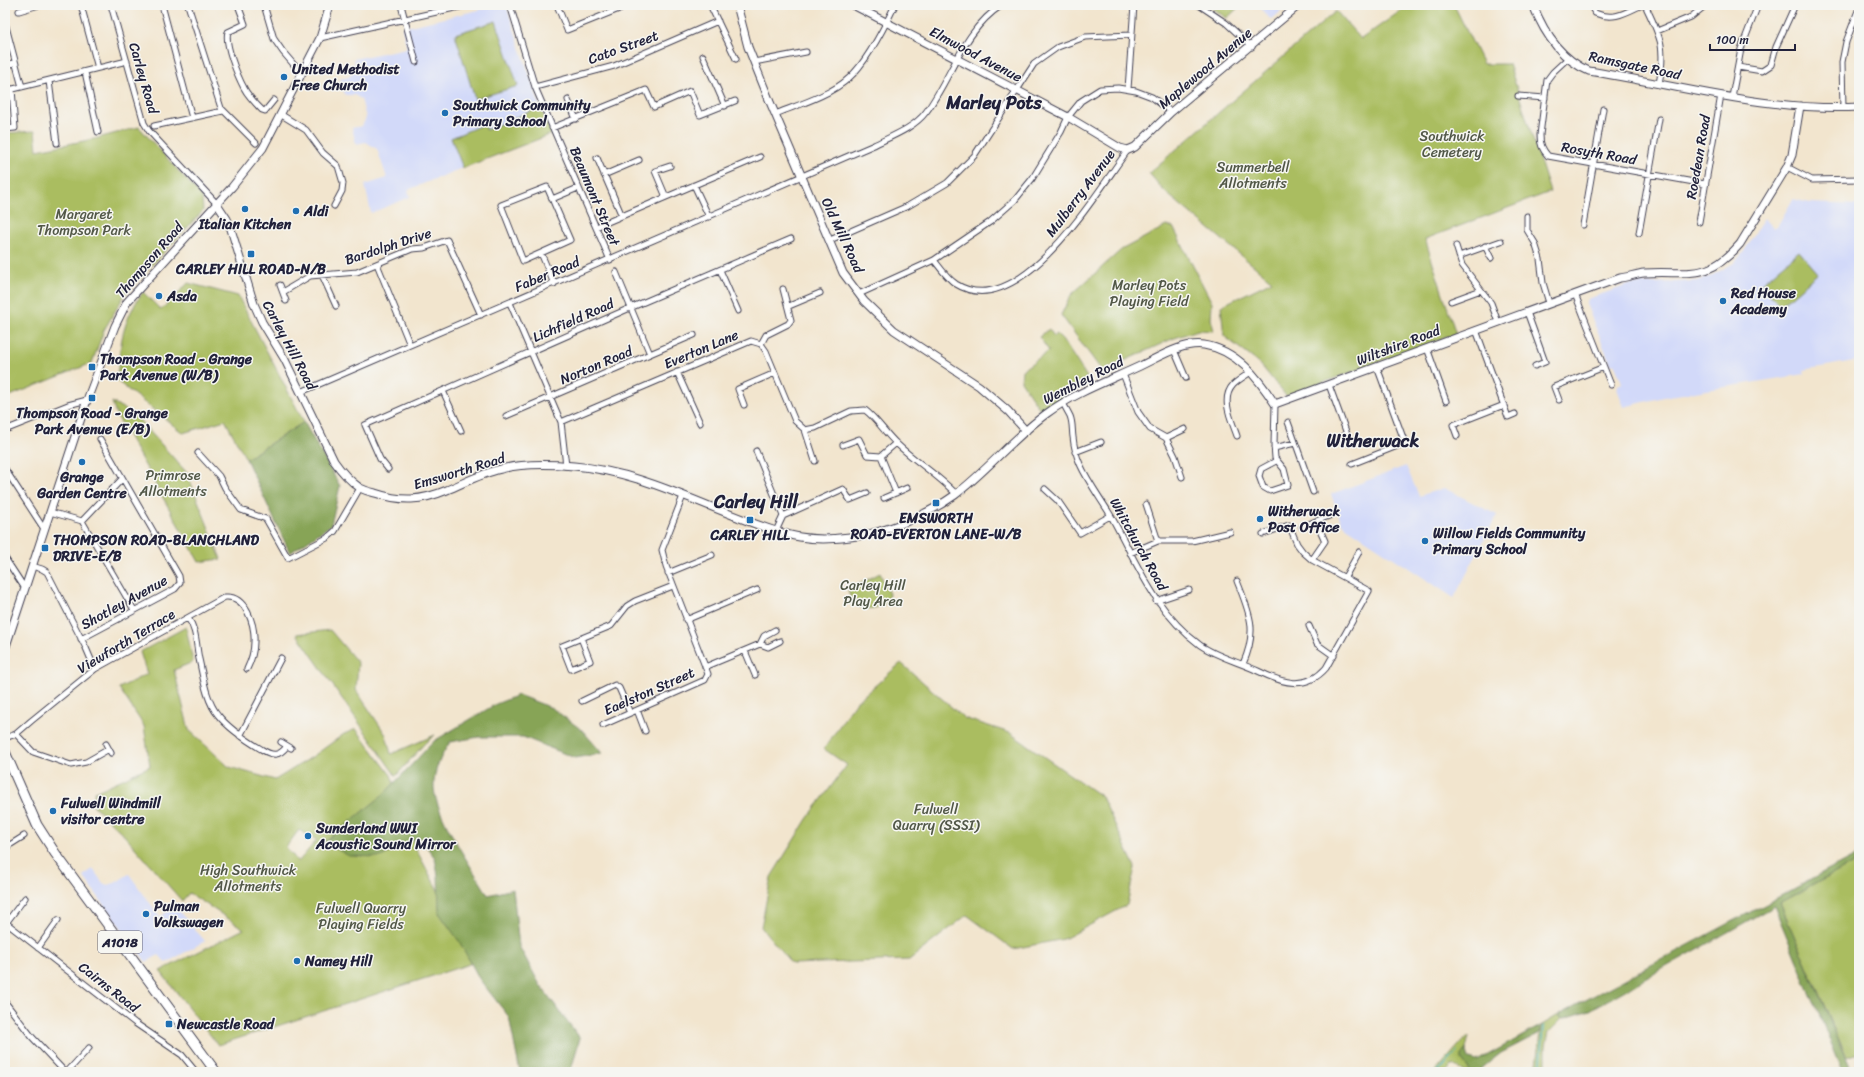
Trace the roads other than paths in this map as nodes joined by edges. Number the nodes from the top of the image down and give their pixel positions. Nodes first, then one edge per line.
1 (39, 5) edge
2 (81, 5) edge
3 (111, 5) edge
4 (162, 5) edge
5 (188, 5) edge
6 (238, 5) edge
7 (264, 5) edge
8 (330, 5) edge
9 (401, 5) edge
10 (468, 5) edge
11 (510, 5) edge
12 (557, 5) edge
13 (629, 5) edge
14 (710, 5) edge
15 (737, 5) edge
16 (853, 5) edge
17 (895, 5) edge
18 (1001, 5) edge
19 (1134, 5) edge
20 (1199, 5) edge
21 (1299, 5) edge
22 (1533, 5) edge
23 (1590, 5) edge
24 (1642, 5) edge
25 (1645, 5) edge
26 (1706, 5) edge
27 (1758, 5) edge
28 (1795, 5) edge
29 (615, 8) edge
30 (1859, 8) edge
31 (18, 10) dead end
32 (404, 19) junction
33 (718, 21) junction
34 (5, 22) edge
35 (887, 22) junction
36 (1657, 31) junction
37 (1131, 35) junction
38 (320, 38) junction
39 (1252, 47) junction
40 (806, 52) dead end
41 (703, 56) dead end
42 (956, 58) junction
43 (736, 59) dead end
44 (1567, 59) junction
45 (127, 61) junction
46 (15, 62) junction
47 (416, 62) dead end
48 (754, 62) junction
49 (5, 67) edge
50 (1738, 67) junction
51 (98, 68) junction
52 (86, 72) junction
53 (302, 73) junction
54 (5, 74) edge
55 (49, 81) junction
56 (7, 82) dead end
57 (1659, 84) junction
58 (22, 87) junction
59 (535, 87) junction
60 (12, 89) junction
61 (1016, 90) junction
62 (1128, 90) junction
63 (5, 91) edge
64 (1721, 95) junction
65 (1518, 96) dead end
66 (1732, 97) junction
67 (1545, 98) junction
68 (274, 100) dead end
69 (568, 100) dead end
70 (735, 101) dead end
71 (725, 106) junction
72 (1800, 106) junction
73 (1859, 107) edge
74 (1843, 108) junction
75 (1603, 109) dead end
76 (223, 111) junction
77 (1171, 112) junction
78 (280, 114) junction
79 (775, 114) junction
80 (1068, 117) junction
81 (192, 118) junction
82 (576, 119) junction
83 (1659, 119) dead end
84 (154, 126) dead end
85 (552, 128) junction
86 (5, 129) edge
87 (98, 132) dead end
88 (57, 143) dead end
89 (256, 143) dead end
90 (1128, 150) junction
91 (760, 157) dead end
92 (597, 158) dead end
93 (639, 160) dead end
94 (1594, 165) junction
95 (670, 166) dead end
96 (1787, 167) junction
97 (1649, 174) junction
98 (604, 175) junction
99 (801, 176) junction
100 (1859, 179) edge
101 (1705, 184) junction
102 (694, 185) junction
103 (578, 188) junction
104 (666, 197) junction
105 (552, 199) junction
106 (217, 204) junction
107 (334, 206) dead end
108 (622, 216) junction
109 (1527, 216) dead end
110 (709, 217) junction
111 (1699, 222) dead end
112 (1583, 225) dead end
113 (596, 228) junction
114 (1638, 233) dead end
115 (791, 239) dead end
116 (830, 240) junction
117 (1501, 241) dead end
118 (1456, 246) dead end
119 (1485, 246) junction
120 (541, 253) junction
121 (1459, 256) junction
122 (1491, 258) dead end
123 (610, 260) junction
124 (934, 260) junction
125 (377, 264) junction
126 (720, 270) junction
127 (616, 272) dead end
128 (322, 275) junction
129 (554, 284) junction
130 (280, 285) dead end
131 (783, 289) dead end
132 (1481, 290) junction
133 (283, 292) junction
134 (820, 293) dead end
135 (859, 294) junction
136 (1575, 294) junction
137 (286, 301) dead end
138 (1451, 301) dead end
139 (510, 303) junction
140 (1549, 303) junction
141 (336, 306) dead end
142 (789, 306) junction
143 (631, 307) junction
144 (738, 311) dead end
145 (1527, 312) junction
146 (481, 315) junction
147 (1498, 322) junction
148 (1476, 330) junction
149 (694, 334) dead end
150 (761, 344) junction
151 (410, 345) junction
152 (1427, 348) junction
153 (1174, 350) junction
154 (531, 351) junction
155 (650, 354) junction
156 (1535, 366) dead end
157 (1377, 367) junction
158 (1604, 367) junction
159 (677, 372) junction
160 (1251, 372) junction
161 (775, 373) junction
162 (1124, 374) junction
163 (1186, 378) dead end
164 (1329, 385) junction
165 (1611, 385) dead end
166 (443, 391) junction
167 (301, 392) junction
168 (551, 397) junction
169 (87, 400) junction
170 (1559, 400) dead end
171 (1446, 401) dead end
172 (1063, 403) junction
173 (1275, 404) junction
174 (744, 405) dead end
175 (1504, 406) junction
176 (1515, 414) dead end
177 (506, 416) dead end
178 (561, 422) junction
179 (1288, 422) dead end
180 (700, 423) dead end
181 (5, 430) edge
182 (805, 430) junction
183 (1185, 430) dead end
184 (461, 431) dead end
185 (1026, 431) junction
186 (1347, 434) junction
187 (1237, 436) dead end
188 (1457, 436) dead end
189 (1166, 438) junction
190 (100, 439) dead end
191 (1334, 440) dead end
192 (1101, 442) dead end
193 (896, 443) junction
194 (1295, 443) junction
195 (1349, 443) dead end
196 (843, 445) dead end
197 (1274, 448) junction
198 (756, 451) dead end
199 (1075, 452) junction
200 (198, 453) dead end
201 (881, 456) junction
202 (815, 461) dead end
203 (1276, 461) junction
204 (1352, 464) dead end
205 (566, 466) junction
206 (5, 469) edge
207 (388, 469) dead end
208 (1182, 477) dead end
209 (122, 479) junction
210 (360, 488) junction
211 (907, 488) dead end
212 (1045, 489) dead end
213 (1313, 492) dead end
214 (867, 493) dead end
215 (896, 493) junction
216 (956, 494) junction
217 (683, 496) junction
218 (884, 498) dead end
219 (1146, 504) dead end
220 (50, 512) junction
221 (783, 516) junction
222 (1110, 516) junction
223 (1329, 516) dead end
224 (82, 521) junction
225 (1316, 521) junction
226 (1302, 527) dead end
227 (44, 529) junction
228 (776, 531) junction
229 (1230, 532) dead end
230 (866, 534) joint
231 (1263, 534) dead end
232 (1158, 541) junction
233 (1359, 552) dead end
234 (1130, 553) junction
235 (712, 555) dead end
236 (5, 558) edge
237 (1312, 560) junction
238 (32, 566) junction
239 (668, 573) junction
240 (1345, 577) junction
241 (1237, 581) dead end
242 (673, 586) junction
243 (24, 587) junction
244 (757, 590) dead end
245 (1189, 590) dead end
246 (1156, 600) junction
247 (134, 610) junction
248 (188, 618) junction
249 (686, 620) junction
250 (1309, 626) dead end
251 (775, 630) dead end
252 (580, 638) junction
253 (82, 639) junction
254 (780, 642) dead end
255 (760, 644) junction
256 (5, 649) edge
257 (745, 651) junction
258 (1334, 656) junction
259 (281, 658) dead end
260 (1243, 664) junction
261 (705, 667) junction
262 (247, 669) dead end
263 (95, 670) junction
264 (755, 674) dead end
265 (582, 700) dead end
266 (637, 710) junction
267 (630, 713) junction
268 (602, 725) dead end
269 (645, 731) dead end
270 (16, 734) junction
271 (240, 736) junction
272 (5, 738) edge
273 (281, 742) dead end
274 (106, 744) dead end
275 (5, 752) edge
276 (5, 761) edge
277 (16, 778) junction
278 (24, 836) dead end
279 (5, 848) edge
280 (26, 898) dead end
281 (58, 920) dead end
282 (6, 923) edge
283 (38, 948) junction
284 (5, 1002) edge
285 (89, 1048) dead end
286 (211, 1070) edge
287 (66, 1072) edge
288 (196, 1072) edge

1 - 31 street
2 - 51 street
3 - 45 street, Carley Road
4 - 81 street
5 - 76 street
6 - 68 street
7 - 53 street
8 - 38 street, Thompson Road
9 - 32 street
10 - 32 street
11 - 59 street, Beaumont Street
12 - 29 street
13 - 29 street
14 - 33 street
15 - 48 street, Old Mill Road
16 - 35 street, Elmwood Avenue
17 - 35 street
18 - 42 street, Faber Road
19 - 37 street
20 - 39 street
21 - 39 street, Maplewood Avenue
22 - 44 street, Ramsgate Road
23 - 24 street
25 - 36 street
26 - 36 street
27 - 50 street
28 - 50 street
30 - 74 street
32 - 38 street
32 - 47 street
33 - 43 street
33 - 59 street, Cato Street
34 - 46 street
35 - 42 street, Elmwood Avenue
35 - 79 street
36 - 57 street
37 - 61 street
37 - 62 street
38 - 53 street, Thompson Road
39 - 77 street, Maplewood Avenue
40 - 48 street
41 - 71 street
42 - 61 street, Elmwood Avenue
42 - 99 street, Faber Road
44 - 57 street, Ramsgate Road
44 - 67 street, Rosyth Road
45 - 51 street
45 - 106 street, Carley Road
46 - 49 street
46 - 58 street
48 - 79 street, Old Mill Road
50 - 66 street
51 - 52 street
52 - 55 street
52 - 87 street
53 - 78 street, Thompson Road
54 - 56 street
55 - 58 street
55 - 88 street
57 - 64 street, Ramsgate Road
58 - 60 street
59 - 85 street, Beaumont Street
60 - 63 street
60 - 86 street
61 - 80 street, Elmwood Avenue
61 - 116 street
62 - 77 street
62 - 80 street
64 - 66 street, Ramsgate Road
64 - 101 street, Roedean Road
65 - 67 street
66 - 72 street, Ramsgate Road
67 - 94 street, Rosyth Road
69 - 82 street
70 - 71 street
71 - 82 street
72 - 74 street, Ramsgate Road
72 - 96 street, Wiltshire Road
73 - 74 street, Ramsgate Road
75 - 94 street
76 - 81 street
76 - 89 street
77 - 90 street, Maplewood Avenue
78 - 106 street, Thompson Road
78 - 107 street
79 - 99 street, Old Mill Road
80 - 90 street, Elmwood Avenue
80 - 124 street
81 - 84 street
82 - 85 street
83 - 97 street
85 - 103 street, Beaumont Street
90 - 124 street, Mulberry Avenue
91 - 102 street
92 - 98 street
93 - 98 street
94 - 97 street, Rosyth Road
94 - 112 street
95 - 104 street
96 - 100 street
96 - 136 street, Wiltshire Road
97 - 101 street, Rosyth Road
97 - 114 street
98 - 108 street
99 - 110 street, Faber Road
99 - 116 street, Old Mill Road
101 - 111 street, Roedean Road
102 - 104 street
102 - 110 street
103 - 105 street
103 - 113 street, Beaumont Street
104 - 108 street
105 - 120 street
105 - 120 street
106 - 167 street, Carley Hill Road
106 - 169 street, Thompson Road
108 - 113 street
109 - 140 street
110 - 123 street, Faber Road
113 - 123 street, Beaumont Street
115 - 126 street, Lichfield Road
116 - 135 street, Old Mill Road
117 - 119 street
118 - 121 street
119 - 121 street
119 - 122 street
120 - 129 street
121 - 132 street
123 - 129 street, Faber Road
124 - 135 street
125 - 128 street, Bardolph Drive
125 - 146 street, Bardolph Drive
125 - 151 street
126 - 143 street, Lichfield Road
126 - 144 street
127 - 143 street
128 - 133 street, Bardolph Drive
128 - 141 street
129 - 139 street, Faber Road
130 - 133 street
131 - 142 street
132 - 138 street
132 - 147 street
133 - 137 street
134 - 142 street
135 - 185 street, Old Mill Road
136 - 140 street, Wiltshire Road
136 - 158 street
139 - 146 street, Faber Road
139 - 154 street
140 - 145 street, Wiltshire Road
142 - 150 street
143 - 154 street, Lichfield Road
143 - 155 street
145 - 147 street, Wiltshire Road
145 - 156 street
146 - 151 street, Faber Road
147 - 148 street, Wiltshire Road
148 - 152 street, Wiltshire Road
148 - 175 street
149 - 155 street, Norton Road
150 - 159 street, Everton Lane
150 - 161 street, Everton Lane
151 - 167 street, Faber Road
152 - 157 street, Wiltshire Road
152 - 171 street
153 - 160 street, Wembley Road
153 - 162 street, Wembley Road
153 - 163 street
154 - 166 street, Lichfield Road
154 - 168 street
155 - 168 street, Norton Road
157 - 164 street, Wiltshire Road
157 - 204 street
158 - 165 street
158 - 170 street
159 - 178 street, Everton Lane
159 - 180 street
160 - 173 street, Wembley Road
160 - 187 street
161 - 174 street
161 - 182 street, Everton Lane
162 - 172 street, Wembley Road
162 - 189 street
164 - 173 street, Wiltshire Road
164 - 186 street
166 - 184 street
166 - 207 street, Lichfield Road
167 - 210 street, Carley Hill Road
168 - 177 street, Norton Road
168 - 178 street
169 - 181 street
169 - 220 street, Thompson Road
172 - 185 street, Wembley Road
172 - 199 street, Whitchurch Road
173 - 197 street
175 - 176 street
175 - 188 street
178 - 205 street
179 - 194 street
182 - 193 street
182 - 202 street, Everton Lane
183 - 189 street
185 - 216 street, Wembley Road
186 - 191 street
186 - 195 street
189 - 208 street
190 - 209 street, Shotley Avenue
192 - 199 street
193 - 201 street
193 - 216 street
194 - 197 street
194 - 213 street
196 - 201 street
197 - 203 street
198 - 221 street
199 - 222 street, Whitchurch Road
200 - 210 street
201 - 215 street
203 - 203 street
205 - 210 street, Emsworth Road
205 - 217 street, Emsworth Road
206 - 227 street
209 - 224 street
209 - 247 street, Shotley Avenue
211 - 215 street
212 - 222 street
214 - 221 street
215 - 218 street
216 - 230 street, Wembley Road
217 - 228 street, Emsworth Road
217 - 239 street
219 - 232 street
220 - 224 street
220 - 227 street, Thompson Road
221 - 228 street
222 - 234 street, Whitchurch Road
223 - 225 street
224 - 247 street
225 - 226 street
225 - 237 street
227 - 238 street, Thompson Road
228 - 230 street, Emsworth Road
229 - 232 street
231 - 237 street
232 - 234 street
233 - 240 street
234 - 246 street, Whitchurch Road
235 - 239 street
236 - 243 street
237 - 240 street
238 - 243 street, Thompson Road
238 - 253 street
239 - 242 street
240 - 258 street
241 - 260 street
242 - 249 street
242 - 252 street
243 - 256 street, Thompson Road
244 - 249 street
245 - 246 street
246 - 260 street, Whitchurch Road
247 - 253 street, Shotley Avenue
248 - 262 street, Viewforth Terrace
248 - 263 street, Viewforth Terrace
248 - 271 street
249 - 261 street
250 - 258 street
251 - 255 street
252 - 252 street
253 - 263 street
254 - 255 street
255 - 257 street
257 - 261 street
257 - 264 street
258 - 260 street, Whitchurch Road
259 - 271 street
261 - 266 street, Eaelston Street
263 - 270 street, Viewforth Terrace
265 - 267 street
266 - 267 street, Eaelston Street
266 - 269 street
267 - 268 street, Eaelston Street
270 - 272 street, Viewforth Terrace
270 - 274 street
271 - 273 street
275 - 277 highway, A1018
276 - 277 highway, A1018
277 - 286 highway, A1018
278 - 279 street
280 - 282 street
281 - 283 street
282 - 283 street, Cairns Road
283 - 288 street, Cairns Road
284 - 287 street
285 - 287 street

